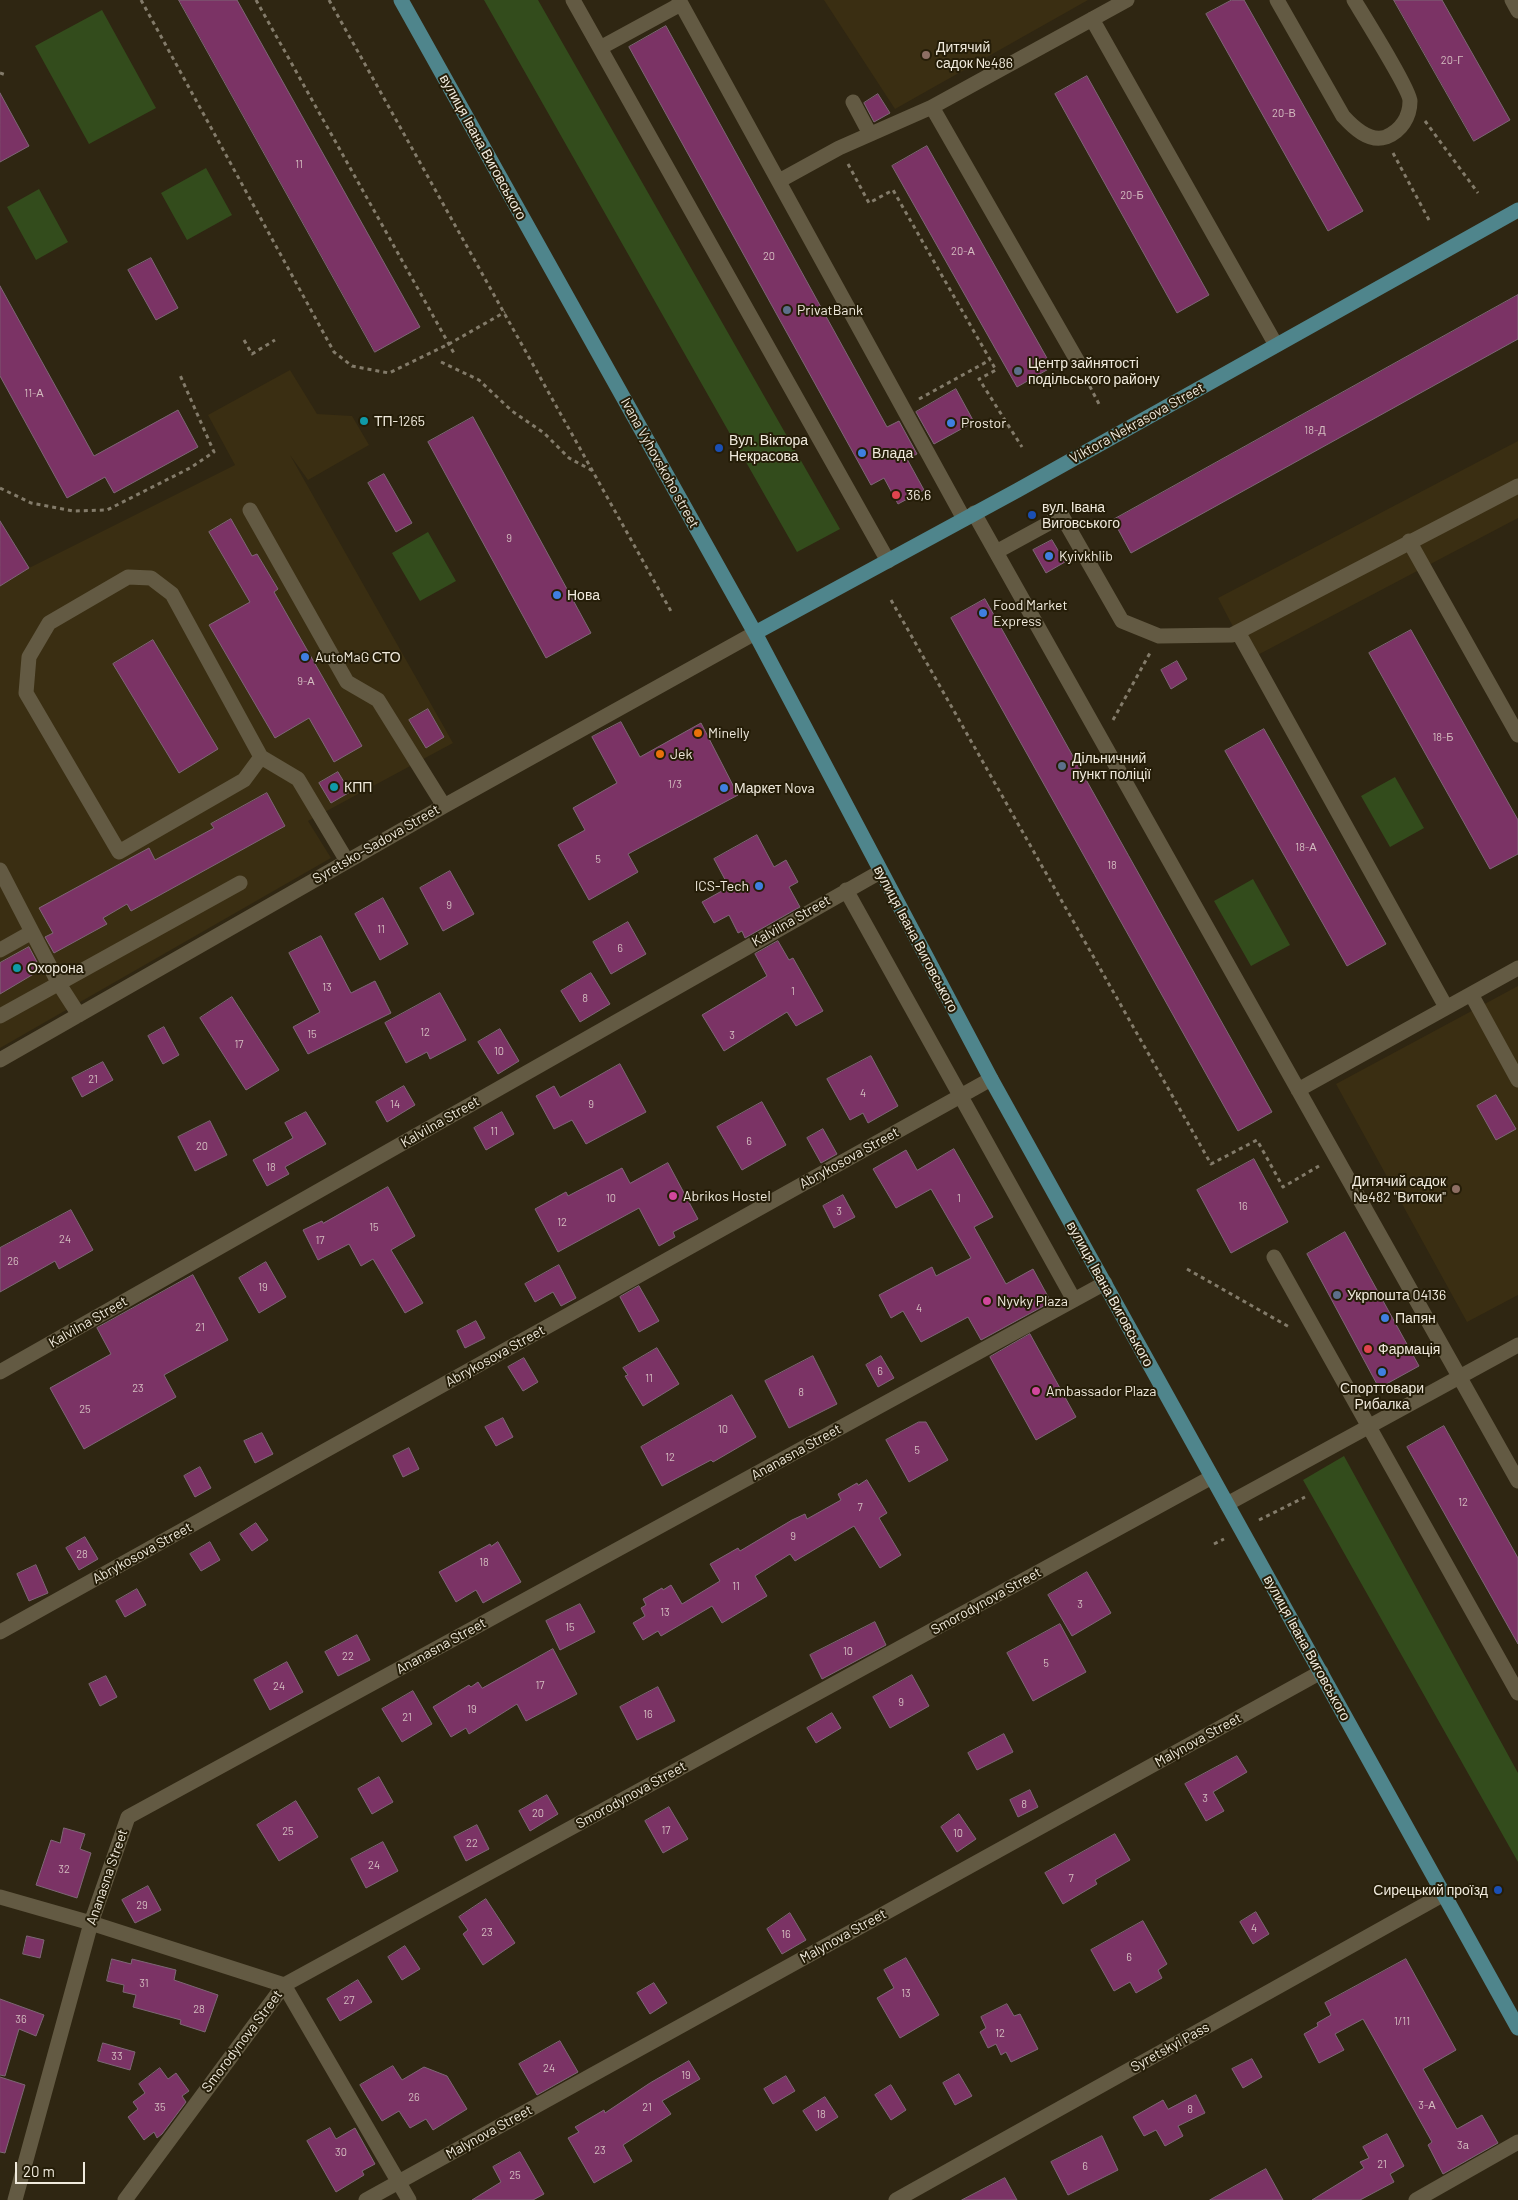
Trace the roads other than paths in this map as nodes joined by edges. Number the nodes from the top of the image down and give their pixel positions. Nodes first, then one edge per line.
1 (401, 0) edge
2 (574, 0) edge
3 (1126, 0) edge
4 (1277, 0) edge
5 (1354, 0) edge
6 (1512, 0) edge
7 (680, 2) edge
8 (1518, 11) edge
9 (1092, 19) junction
10 (600, 48) junction
11 (853, 102) dead end
12 (932, 107) junction
13 (870, 134) junction
14 (779, 181) junction
15 (1518, 210) edge
16 (1276, 345) junction
17 (1078, 362) road end
18 (1518, 486) edge
19 (250, 510) dead end
20 (969, 516) junction
21 (1409, 541) junction
22 (996, 552) junction
23 (888, 561) junction
24 (1238, 632) junction
25 (755, 633) junction
26 (1518, 735) edge
27 (262, 757) junction
28 (444, 806) junction
29 (348, 861) junction
30 (0, 870) edge
31 (880, 872) junction
32 (240, 883) dead end
33 (846, 890) junction
34 (32, 932) junction
35 (0, 950) edge
36 (1518, 968) edge
37 (59, 984) junction
38 (1471, 994) junction
39 (1446, 1007) junction
40 (79, 1015) junction
41 (0, 1016) edge
42 (0, 1060) edge
43 (991, 1079) junction
44 (1518, 1080) edge
45 (1298, 1090) junction
46 (962, 1095) junction
47 (1274, 1257) dead end
48 (1104, 1284) junction
49 (1074, 1300) junction
50 (1518, 1345) edge
51 (0, 1372) edge
52 (1458, 1377) junction
53 (1368, 1426) junction
54 (1212, 1476) junction
55 (1518, 1481) edge
56 (1227, 1504) junction
57 (0, 1632) edge
58 (1321, 1672) junction
59 (1518, 1693) edge
60 (1444, 1894) junction
61 (0, 1897) edge
62 (91, 1923) junction
63 (284, 1985) junction
64 (1518, 2028) edge
65 (1518, 2142) edge
66 (399, 2182) junction
67 (15, 2200) edge
68 (125, 2200) edge
69 (366, 2200) edge
70 (409, 2200) edge
71 (896, 2200) edge
72 (1416, 2200) edge

1 - 25 main road, Ivana Vyhovskoho street
2 - 10 street
3 - 9 street
4 - 5 street
6 - 8 street
7 - 10 street
7 - 14 street
9 - 12 street
9 - 16 street
10 - 23 street
11 - 13 street
12 - 13 street
12 - 17 street
13 - 14 street
14 - 20 street
15 - 16 main road, Viktora Nekrasova Street
16 - 20 main road, Viktora Nekrasova Street
18 - 21 street
19 - 28 street
20 - 22 street
20 - 23 main road, Viktora Nekrasova Street
21 - 24 street
21 - 26 street
22 - 24 street
22 - 45 street
23 - 25 main road, Viktora Nekrasova Street
24 - 39 street
25 - 28 street, Syretsko-Sadova Street
25 - 31 main road, вулиця Івана Виговського
27 - 27 street
27 - 29 street
28 - 29 street, Syretsko-Sadova Street
29 - 40 street, Syretsko-Sadova Street
30 - 34 street
31 - 33 street, Kalvilna Street
31 - 43 main road, вулиця Івана Виговського
32 - 37 street
33 - 46 street
33 - 51 street, Kalvilna Street
34 - 35 street
34 - 37 street
36 - 38 street
37 - 40 street
37 - 41 street
38 - 39 street
38 - 44 street
39 - 45 street
40 - 42 street, Syretsko-Sadova Street
43 - 46 street, Abrykosova Street
43 - 48 main road, вулиця Івана Виговського
45 - 52 street
46 - 49 street
46 - 57 street, Abrykosova Street
47 - 53 street
48 - 49 street, Ananasna Street
48 - 54 main road, вулиця Івана Виговського
49 - 62 street, Ananasna Street
50 - 52 street
52 - 53 street
52 - 55 street
53 - 56 street
53 - 59 street
54 - 56 main road, вулиця Івана Виговського
54 - 63 street, Smorodynova Street
56 - 58 main road, вулиця Івана Виговського
58 - 60 main road, вулиця Івана Виговського
58 - 66 street, Malynova Street
60 - 64 main road, вулиця Івана Виговського
60 - 71 street, Syretskyi Pass
61 - 62 street
62 - 63 street
62 - 67 street, Ananasna Street
63 - 66 street
63 - 68 street, Smorodynova Street
65 - 72 street
66 - 69 street, Malynova Street
66 - 70 street

